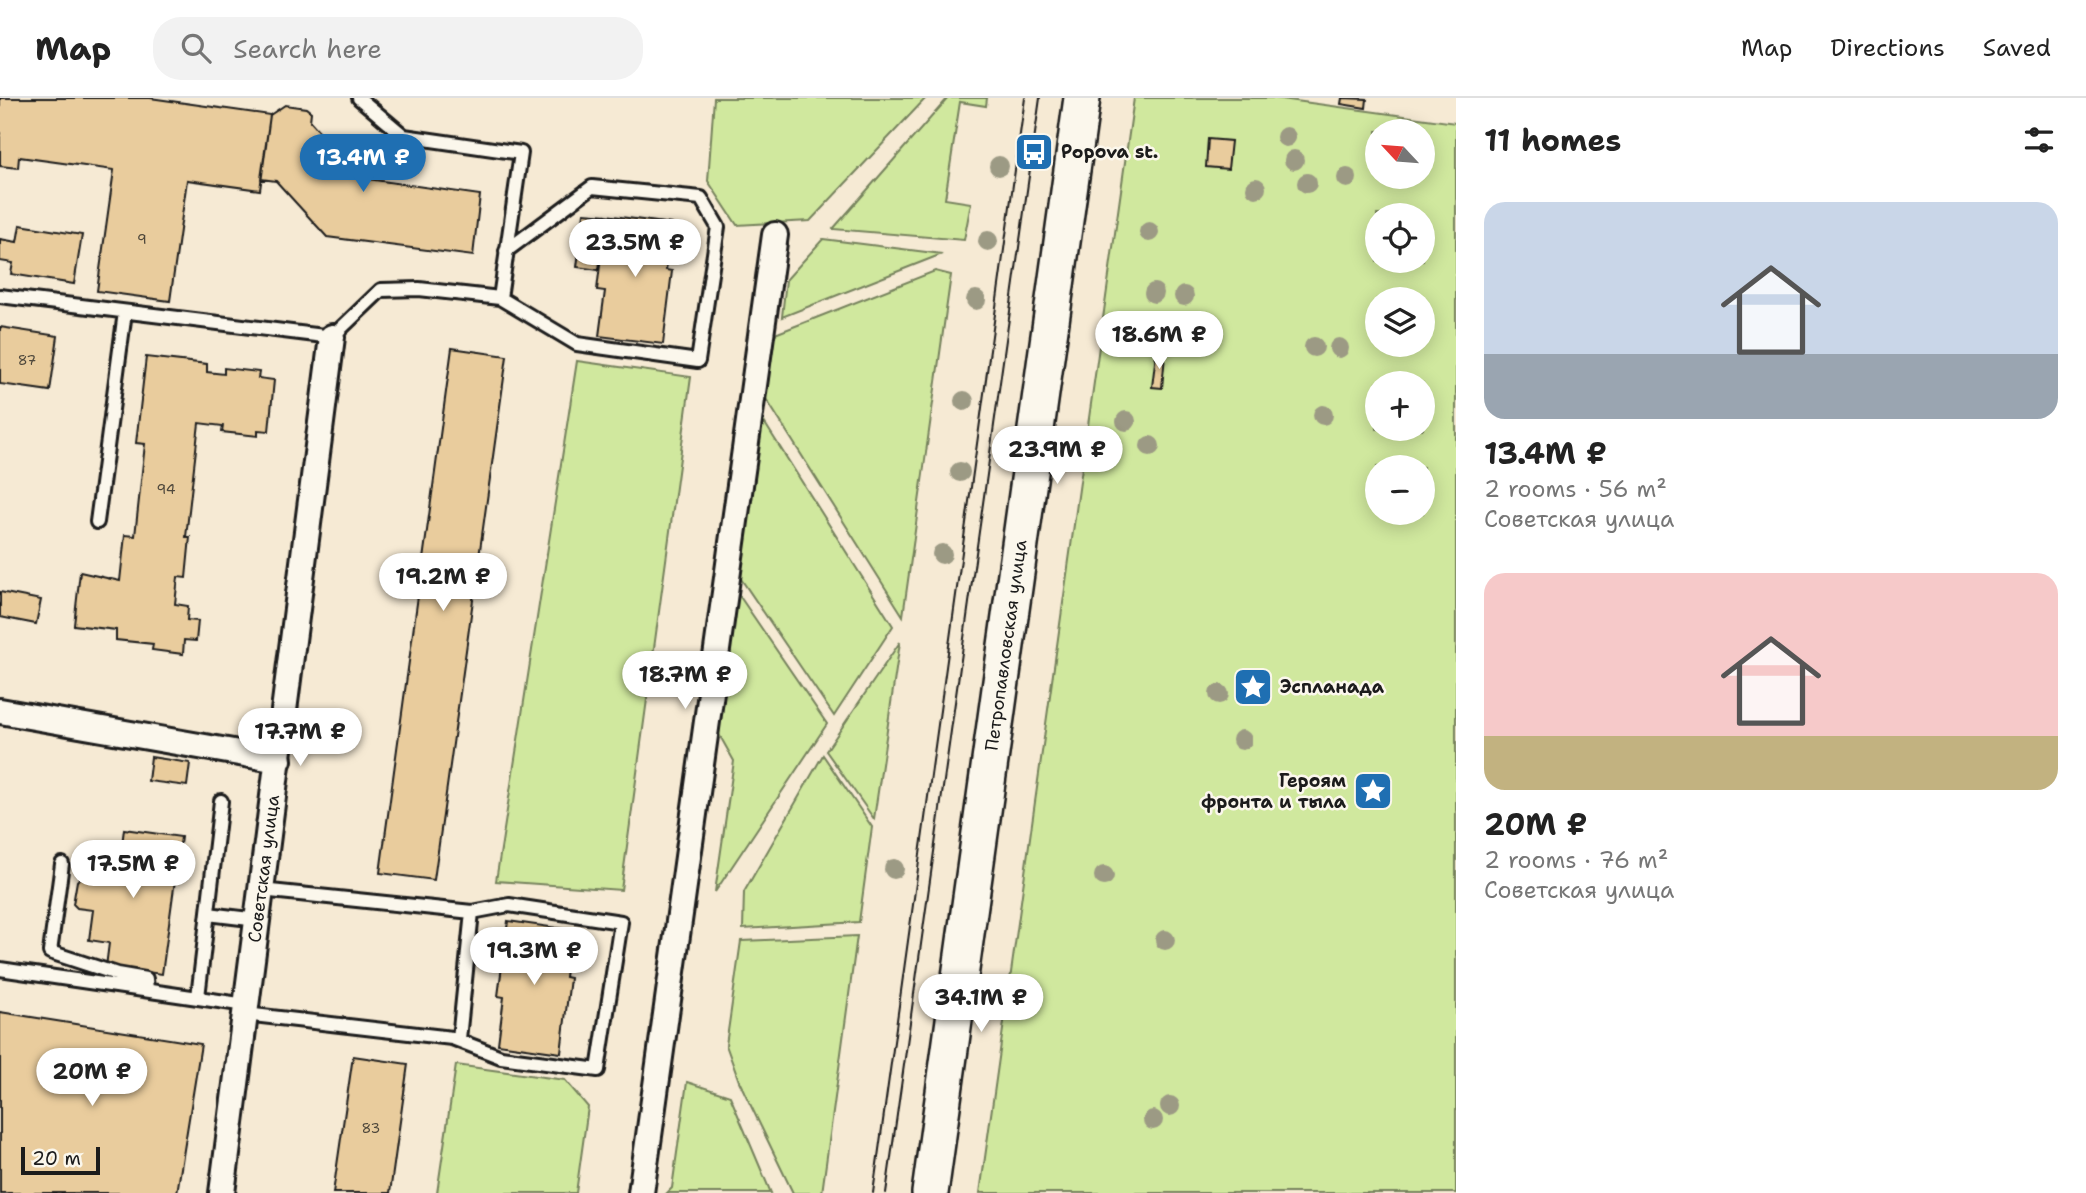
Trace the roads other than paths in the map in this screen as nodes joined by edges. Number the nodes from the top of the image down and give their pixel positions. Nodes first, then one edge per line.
1 (359, 98) edge
2 (1082, 98) edge
3 (775, 235) dead end
4 (506, 251) junction
5 (0, 296) edge
6 (500, 298) junction
7 (125, 312) junction
8 (332, 337) junction
9 (97, 522) dead end
10 (0, 711) edge
11 (279, 760) junction
12 (220, 801) dead end
13 (62, 864) dead end
14 (261, 890) junction
15 (472, 912) junction
16 (208, 914) junction
17 (258, 920) junction
18 (0, 969) edge
19 (147, 989) junction
20 (198, 997) junction
21 (246, 1009) junction
22 (459, 1039) junction
23 (222, 1193) edge
24 (641, 1193) edge
25 (930, 1193) edge

1 - 4 lane
2 - 25 main road, Петропавловская улица
3 - 24 street
4 - 6 lane
4 - 6 lane
5 - 7 lane
6 - 8 lane
7 - 8 lane
7 - 9 lane
8 - 11 street, Советская улица
10 - 11 street
11 - 14 street, Советская улица
12 - 16 lane
13 - 19 lane
14 - 15 lane
14 - 17 street, Советская улица
15 - 22 lane
15 - 22 lane
16 - 17 lane
16 - 20 lane
17 - 21 street, Советская улица
18 - 19 lane
19 - 20 lane
20 - 21 lane
21 - 22 lane
21 - 23 street, Советская улица

